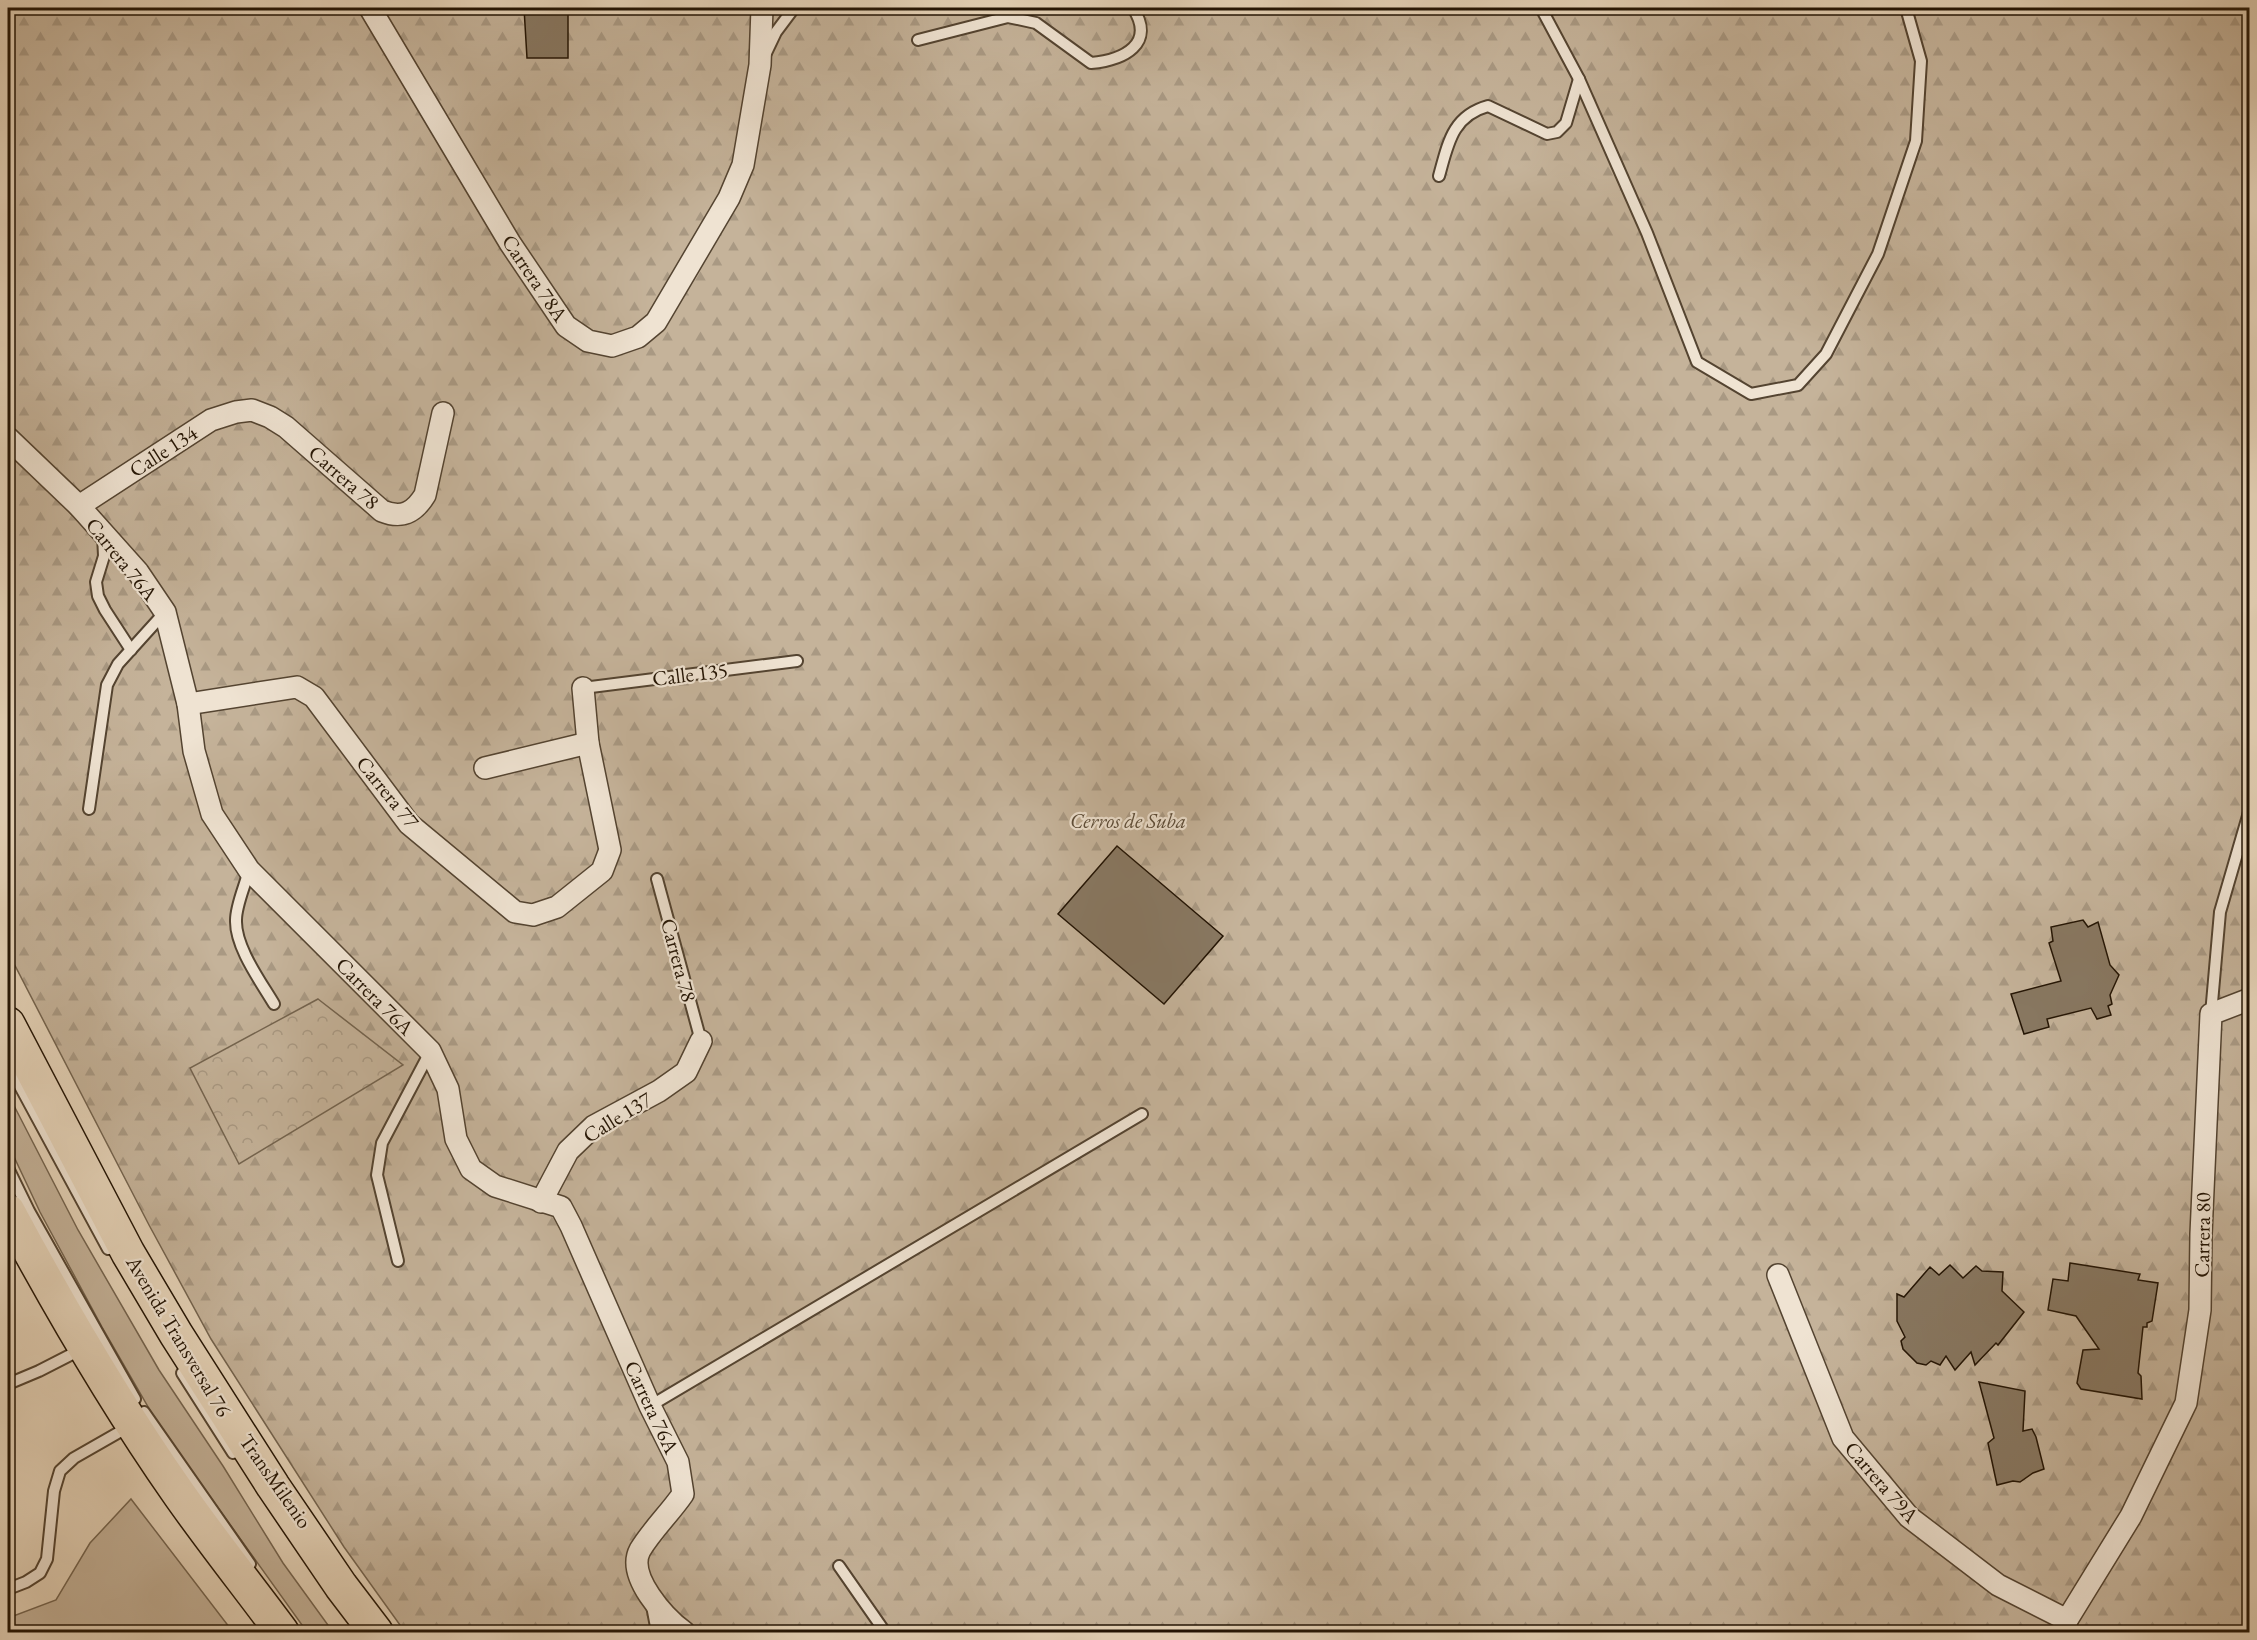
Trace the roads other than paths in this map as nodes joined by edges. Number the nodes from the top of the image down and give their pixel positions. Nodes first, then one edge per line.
1 (370, 8) edge
2 (794, 8) edge
3 (1133, 8) edge
4 (1541, 8) edge
5 (1906, 8) edge
6 (759, 10) edge
7 (918, 40) dead end
8 (760, 64) junction
9 (1579, 79) junction
10 (1439, 176) dead end
11 (252, 410) joint
12 (443, 413) dead end
13 (8, 438) edge
14 (79, 506) junction
15 (103, 534) junction
16 (165, 612) junction
17 (131, 650) junction
18 (798, 661) dead end
19 (583, 688) joint
20 (189, 705) junction
21 (588, 743) junction
22 (485, 768) dead end
23 (89, 809) dead end
24 (2250, 809) edge
25 (249, 870) junction
26 (657, 879) dead end
27 (2250, 999) edge
28 (274, 1004) dead end
29 (2211, 1014) junction
30 (8, 1024) edge
31 (701, 1041) joint
32 (430, 1051) junction
33 (8, 1064) edge
34 (1142, 1114) dead end
35 (8, 1168) edge
36 (542, 1202) junction
37 (8, 1211) edge
38 (113, 1258) dead end
39 (398, 1261) dead end
40 (1778, 1275) dead end
41 (84, 1347) junction
42 (177, 1366) dead end
43 (8, 1384) edge
44 (650, 1406) junction
45 (133, 1424) junction
46 (240, 1464) dead end
47 (839, 1566) dead end
48 (257, 1574) dead end
49 (8, 1588) edge
50 (648, 1595) junction
51 (2064, 1626) edge
52 (282, 1632) edge
53 (376, 1632) edge
54 (657, 1632) edge
55 (684, 1632) edge
56 (885, 1632) edge

1 - 8 street, Carrera 78A
2 - 8 lane
3 - 7 lane
4 - 9 lane
5 - 9 lane
6 - 8 street, Carrera 78A
9 - 10 lane
11 - 12 street, Carrera 78
11 - 14 street, Calle 134
13 - 14 street, Carrera 76A
14 - 15 street, Carrera 76A
15 - 16 street, Carrera 76A
15 - 17 lane
16 - 17 lane
16 - 20 street, Carrera 76A
17 - 23 lane
18 - 19 lane, Calle 135
19 - 21 street
20 - 21 street, Carrera 77
20 - 25 street, Carrera 76A
21 - 22 street
24 - 29 lane, Carrera 80
25 - 28 lane
25 - 32 street, Carrera 76A
26 - 31 lane, Carrera 78
27 - 29 street
29 - 51 street, Carrera 80
30 - 53 main road, Avenida Transversal 76
31 - 36 street, Calle 137
32 - 36 street, Carrera 76A
32 - 39 lane
33 - 38 lane
34 - 44 lane
35 - 48 lane
36 - 44 street, Carrera 76A
37 - 41 main road
40 - 51 street, Carrera 79A
41 - 43 lane
41 - 45 main road
42 - 46 lane, TransMilenio
44 - 50 street, Carrera 76A
45 - 49 lane
45 - 52 main road
47 - 56 lane
50 - 54 lane
50 - 55 street

